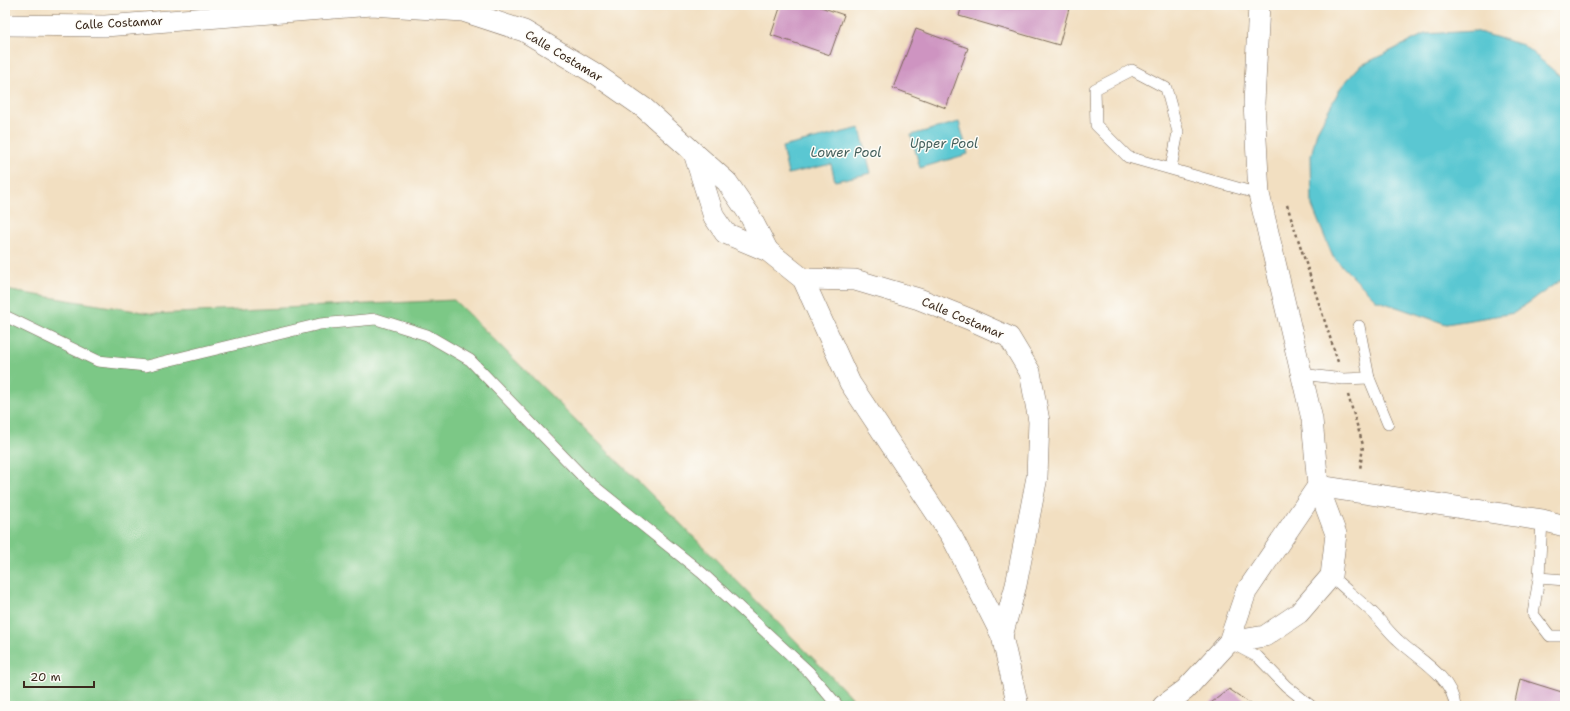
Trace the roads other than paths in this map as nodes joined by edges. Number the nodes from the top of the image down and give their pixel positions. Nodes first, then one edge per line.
1 (1258, 5) edge
2 (305, 8) edge
3 (5, 25) edge
4 (694, 152) junction
5 (1171, 168) junction
6 (1259, 194) junction
7 (768, 251) junction
8 (803, 279) junction
9 (5, 316) edge
10 (1359, 326) dead end
11 (1301, 374) junction
12 (1369, 378) junction
13 (1388, 424) dead end
14 (1318, 486) junction
15 (1542, 520) junction
16 (1565, 526) edge
17 (1331, 576) junction
18 (1539, 578) junction
19 (1565, 580) edge
20 (1002, 636) junction
21 (1565, 636) edge
22 (1229, 642) junction
23 (838, 706) edge
24 (1018, 706) edge
25 (1163, 706) edge
26 (1311, 706) edge
27 (1455, 706) edge

1 - 6 street
2 - 3 street, Calle Costamar
2 - 4 street, Calle Costamar
4 - 7 street, Calle Costamar
4 - 7 street, Calle Costamar
5 - 5 lane
5 - 6 lane
6 - 11 street
7 - 8 street, Calle Costamar
8 - 20 street, Calle Costamar
8 - 20 street, Calle Costamar
9 - 23 lane
10 - 12 lane
11 - 12 lane
11 - 14 street
12 - 13 lane
14 - 15 street
14 - 17 street
14 - 22 street
15 - 16 street
15 - 18 lane
17 - 22 street
17 - 27 lane
18 - 19 lane
18 - 21 lane
20 - 24 street, Calle Costamar
22 - 25 street
22 - 26 lane

